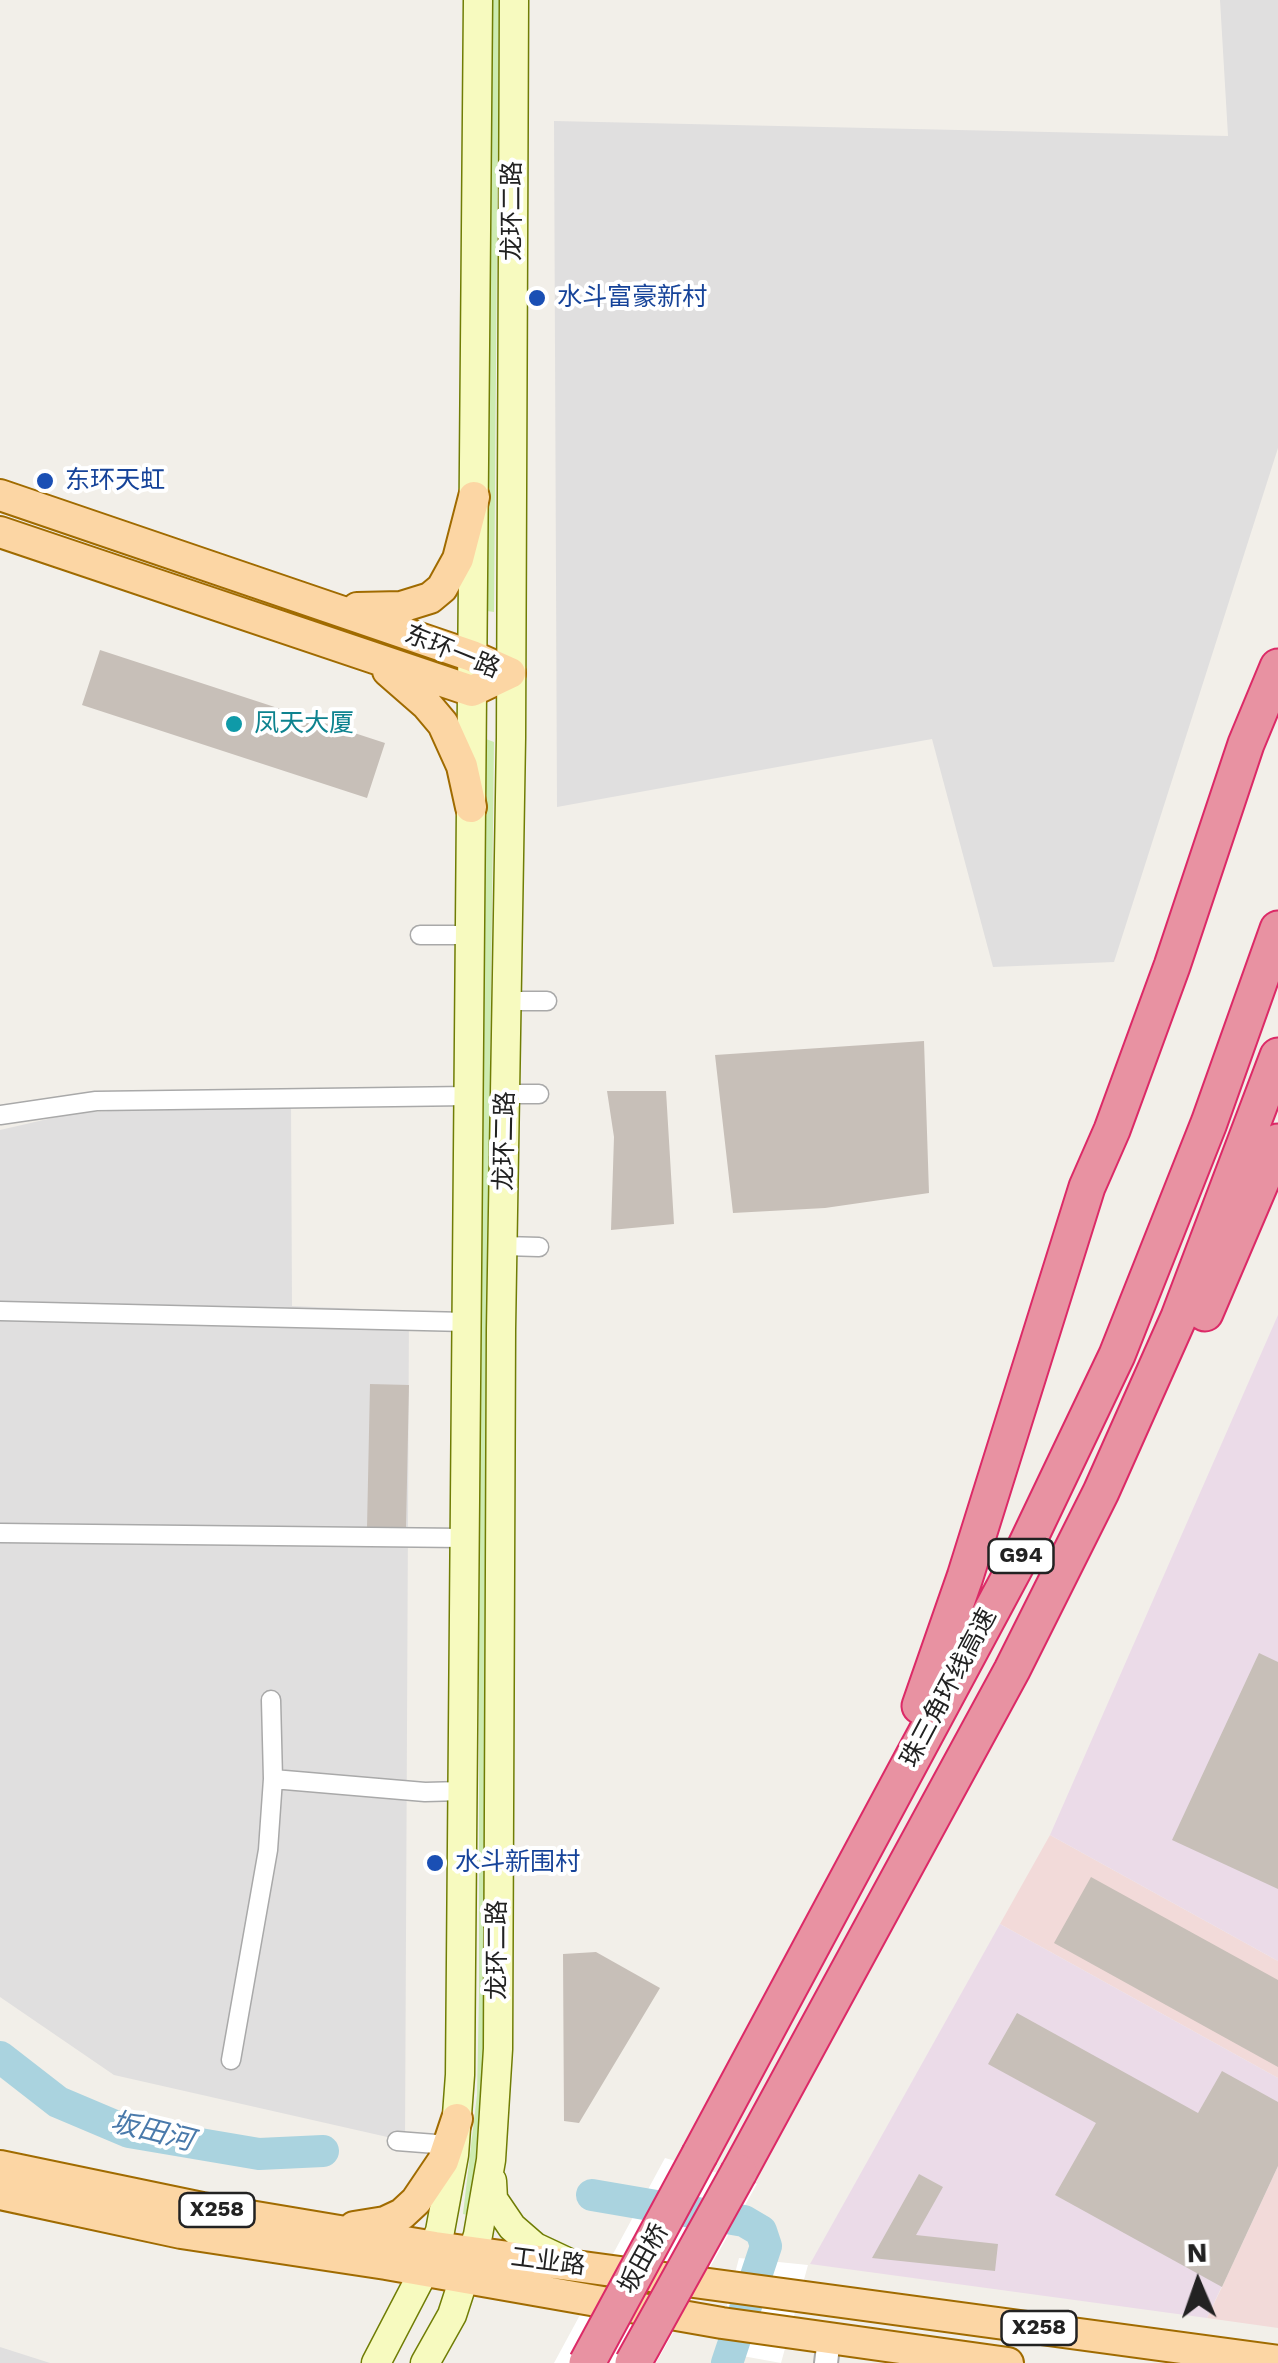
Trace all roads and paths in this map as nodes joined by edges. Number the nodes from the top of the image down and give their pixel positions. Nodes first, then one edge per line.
1 (478, 0) edge
2 (514, 0) edge
3 (0, 496) edge
4 (474, 497) junction
5 (0, 532) edge
6 (319, 603) junction
7 (361, 653) junction
8 (472, 656) junction
9 (1278, 667) edge
10 (510, 673) junction
11 (472, 691) junction
12 (471, 807) junction
13 (1278, 929) edge
14 (420, 935) dead end
15 (470, 935) junction
16 (505, 1001) junction
17 (547, 1001) dead end
18 (1278, 1056) edge
19 (505, 1094) junction
20 (539, 1094) dead end
21 (468, 1096) junction
22 (0, 1115) edge
23 (1278, 1142) edge
24 (504, 1246) junction
25 (539, 1246) dead end
26 (0, 1310) edge
27 (466, 1322) junction
28 (0, 1533) edge
29 (463, 1538) junction
30 (1012, 1670) junction
31 (271, 1700) dead end
32 (273, 1778) junction
33 (462, 1791) junction
34 (878, 1820) junction
35 (231, 2060) dead end
36 (453, 2132) junction
37 (398, 2141) dead end
38 (700, 2154) joint
39 (491, 2160) junction
40 (0, 2166) edge
41 (739, 2172) joint
42 (0, 2194) edge
43 (332, 2228) junction
44 (430, 2259) junction
45 (569, 2264) junction
46 (469, 2265) junction
47 (828, 2351) edge
48 (1278, 2361) edge
49 (376, 2363) edge
50 (425, 2363) edge
51 (587, 2363) edge
52 (633, 2363) edge
53 (1008, 2363) edge

1 - 4 main road, 龙环二路
2 - 10 main road, 龙环二路
3 - 6 main road, 东环一路
4 - 6 main road
4 - 8 main road, 龙环二路
5 - 7 main road, 东环一路
6 - 8 main road, 东环一路
7 - 11 main road, 东环一路
7 - 12 main road
8 - 10 main road, 东环一路
8 - 11 main road, 龙环二路
9 - 34 highway
10 - 11 main road, 东环一路
10 - 16 main road, 龙环二路
11 - 12 main road, 龙环二路
12 - 15 main road, 龙环二路
13 - 34 highway, 珠三角环线高速 / G94
14 - 15 street
15 - 21 main road, 龙环二路
16 - 17 street
16 - 19 main road, 龙环二路
18 - 30 highway, 珠三角环线高速 / G94
19 - 20 street
19 - 24 main road, 龙环二路
21 - 22 street
21 - 27 main road, 龙环二路
23 - 30 highway
24 - 25 street
24 - 39 main road, 龙环二路
26 - 27 street
27 - 29 main road, 龙环二路
28 - 29 street
29 - 33 main road, 龙环二路
30 - 41 highway, 珠三角环线高速 / G94
31 - 32 street
32 - 33 street
32 - 35 street
33 - 36 main road, 龙环二路
34 - 38 highway, 珠三角环线高速 / G94
36 - 37 street
36 - 43 main road
36 - 44 main road, 龙环二路
38 - 51 highway, 坂田桥 / G94, bridge
39 - 45 main road
39 - 46 main road, 龙环二路
40 - 43 main road, 工业路 / X258
41 - 52 highway, 坂田桥 / G94, bridge
42 - 44 main road, 工业路 / X258
43 - 44 main road, 工业路 / X258
44 - 46 main road, 工业路 / X258
44 - 49 main road, 龙环二路
45 - 46 main road, 工业路 / X258
45 - 48 main road, 工业路 / X258
46 - 47 main road, 工业路 / X258
46 - 50 main road, 龙环二路
47 - 53 main road, 工业路 / X258

